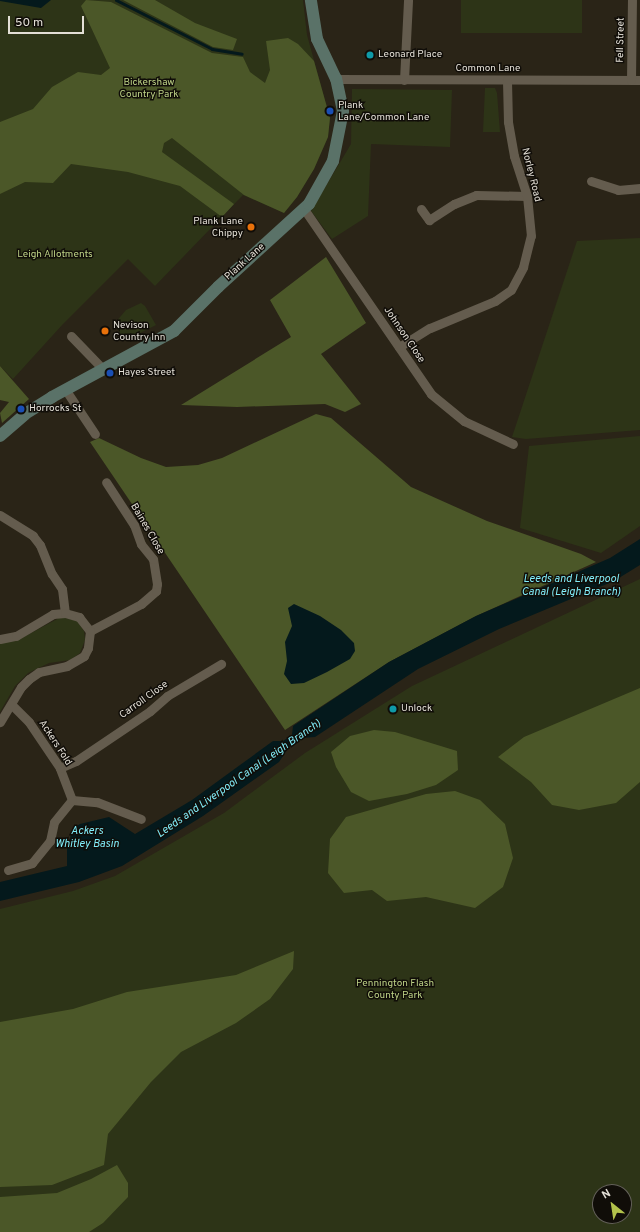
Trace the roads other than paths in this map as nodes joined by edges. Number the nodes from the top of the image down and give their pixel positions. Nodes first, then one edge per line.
1 (311, 0) edge
2 (408, 0) edge
3 (632, 0) edge
4 (336, 79) junction
5 (404, 80) junction
6 (507, 80) junction
7 (636, 80) edge
8 (591, 181) dead end
9 (640, 188) edge
10 (527, 196) junction
11 (304, 209) junction
12 (422, 209) dead end
13 (71, 336) dead end
14 (399, 347) junction
15 (102, 369) junction
16 (65, 389) junction
17 (95, 434) dead end
18 (0, 436) edge
19 (513, 444) dead end
20 (106, 482) dead end
21 (116, 497) junction
22 (107, 502) dead end
23 (0, 515) edge
24 (65, 613) junction
25 (90, 631) junction
26 (0, 639) edge
27 (221, 664) dead end
28 (11, 704) junction
29 (0, 722) edge
30 (60, 768) junction
31 (72, 800) junction
32 (141, 819) dead end
33 (8, 870) dead end

1 - 4 street, Plank Lane
2 - 5 street
3 - 7 street, Fell Street
4 - 5 street, Common Lane
4 - 11 street, Plank Lane
5 - 6 street, Common Lane
6 - 7 street, Common Lane
6 - 10 street, Norley Road
8 - 9 street
10 - 12 street
10 - 14 street, Norley Road
11 - 14 street, Johnson Close
11 - 15 street, Plank Lane
13 - 15 street
14 - 19 street, Johnson Close
15 - 16 street, Plank Lane
16 - 17 street
16 - 18 street, Plank Lane
20 - 21 street, Baines Close
21 - 22 street
21 - 25 street, Baines Close
23 - 24 street
24 - 25 street
24 - 26 street
25 - 28 street
27 - 30 street, Carroll Close
28 - 29 street
28 - 30 street, Ackers Fold
30 - 31 street, Ackers Fold
31 - 32 street
31 - 33 street

